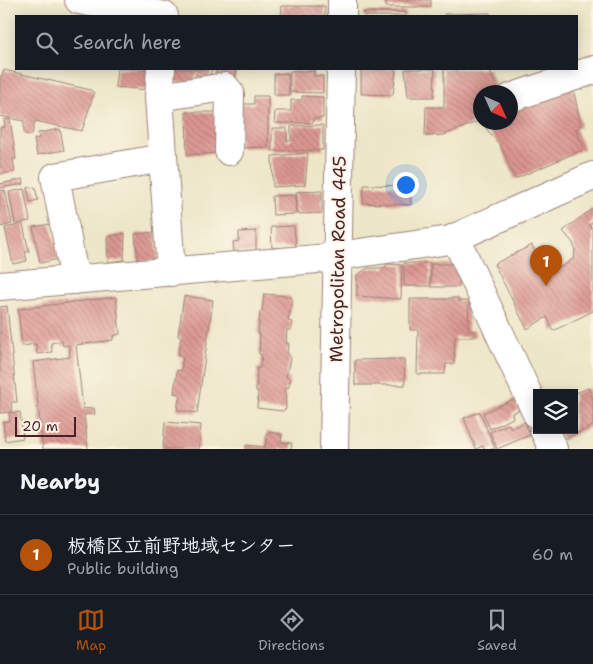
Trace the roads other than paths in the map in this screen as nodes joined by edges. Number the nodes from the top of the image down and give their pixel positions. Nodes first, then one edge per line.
1 (80, 0) edge
2 (171, 0) edge
3 (342, 0) edge
4 (159, 15) edge
5 (168, 15) edge
6 (342, 15) edge
7 (161, 70) edge
8 (341, 70) edge
9 (593, 70) edge
10 (518, 95) edge
11 (159, 97) junction
12 (229, 151) dead end
13 (162, 158) junction
14 (593, 176) edge
15 (456, 239) junction
16 (338, 256) junction
17 (171, 272) junction
18 (74, 280) junction
19 (0, 286) edge
20 (533, 405) edge
21 (546, 434) edge
22 (334, 449) edge
23 (553, 449) edge

1 - 4 street
2 - 5 street
3 - 6 street
7 - 11 street
8 - 16 street, Metropolitan Road 445
9 - 10 street
11 - 12 street
11 - 13 street
13 - 17 street
13 - 18 street
14 - 15 street
15 - 16 street
15 - 20 street
16 - 17 street
16 - 22 street, Metropolitan Road 445
17 - 18 street
18 - 19 street
21 - 23 street

